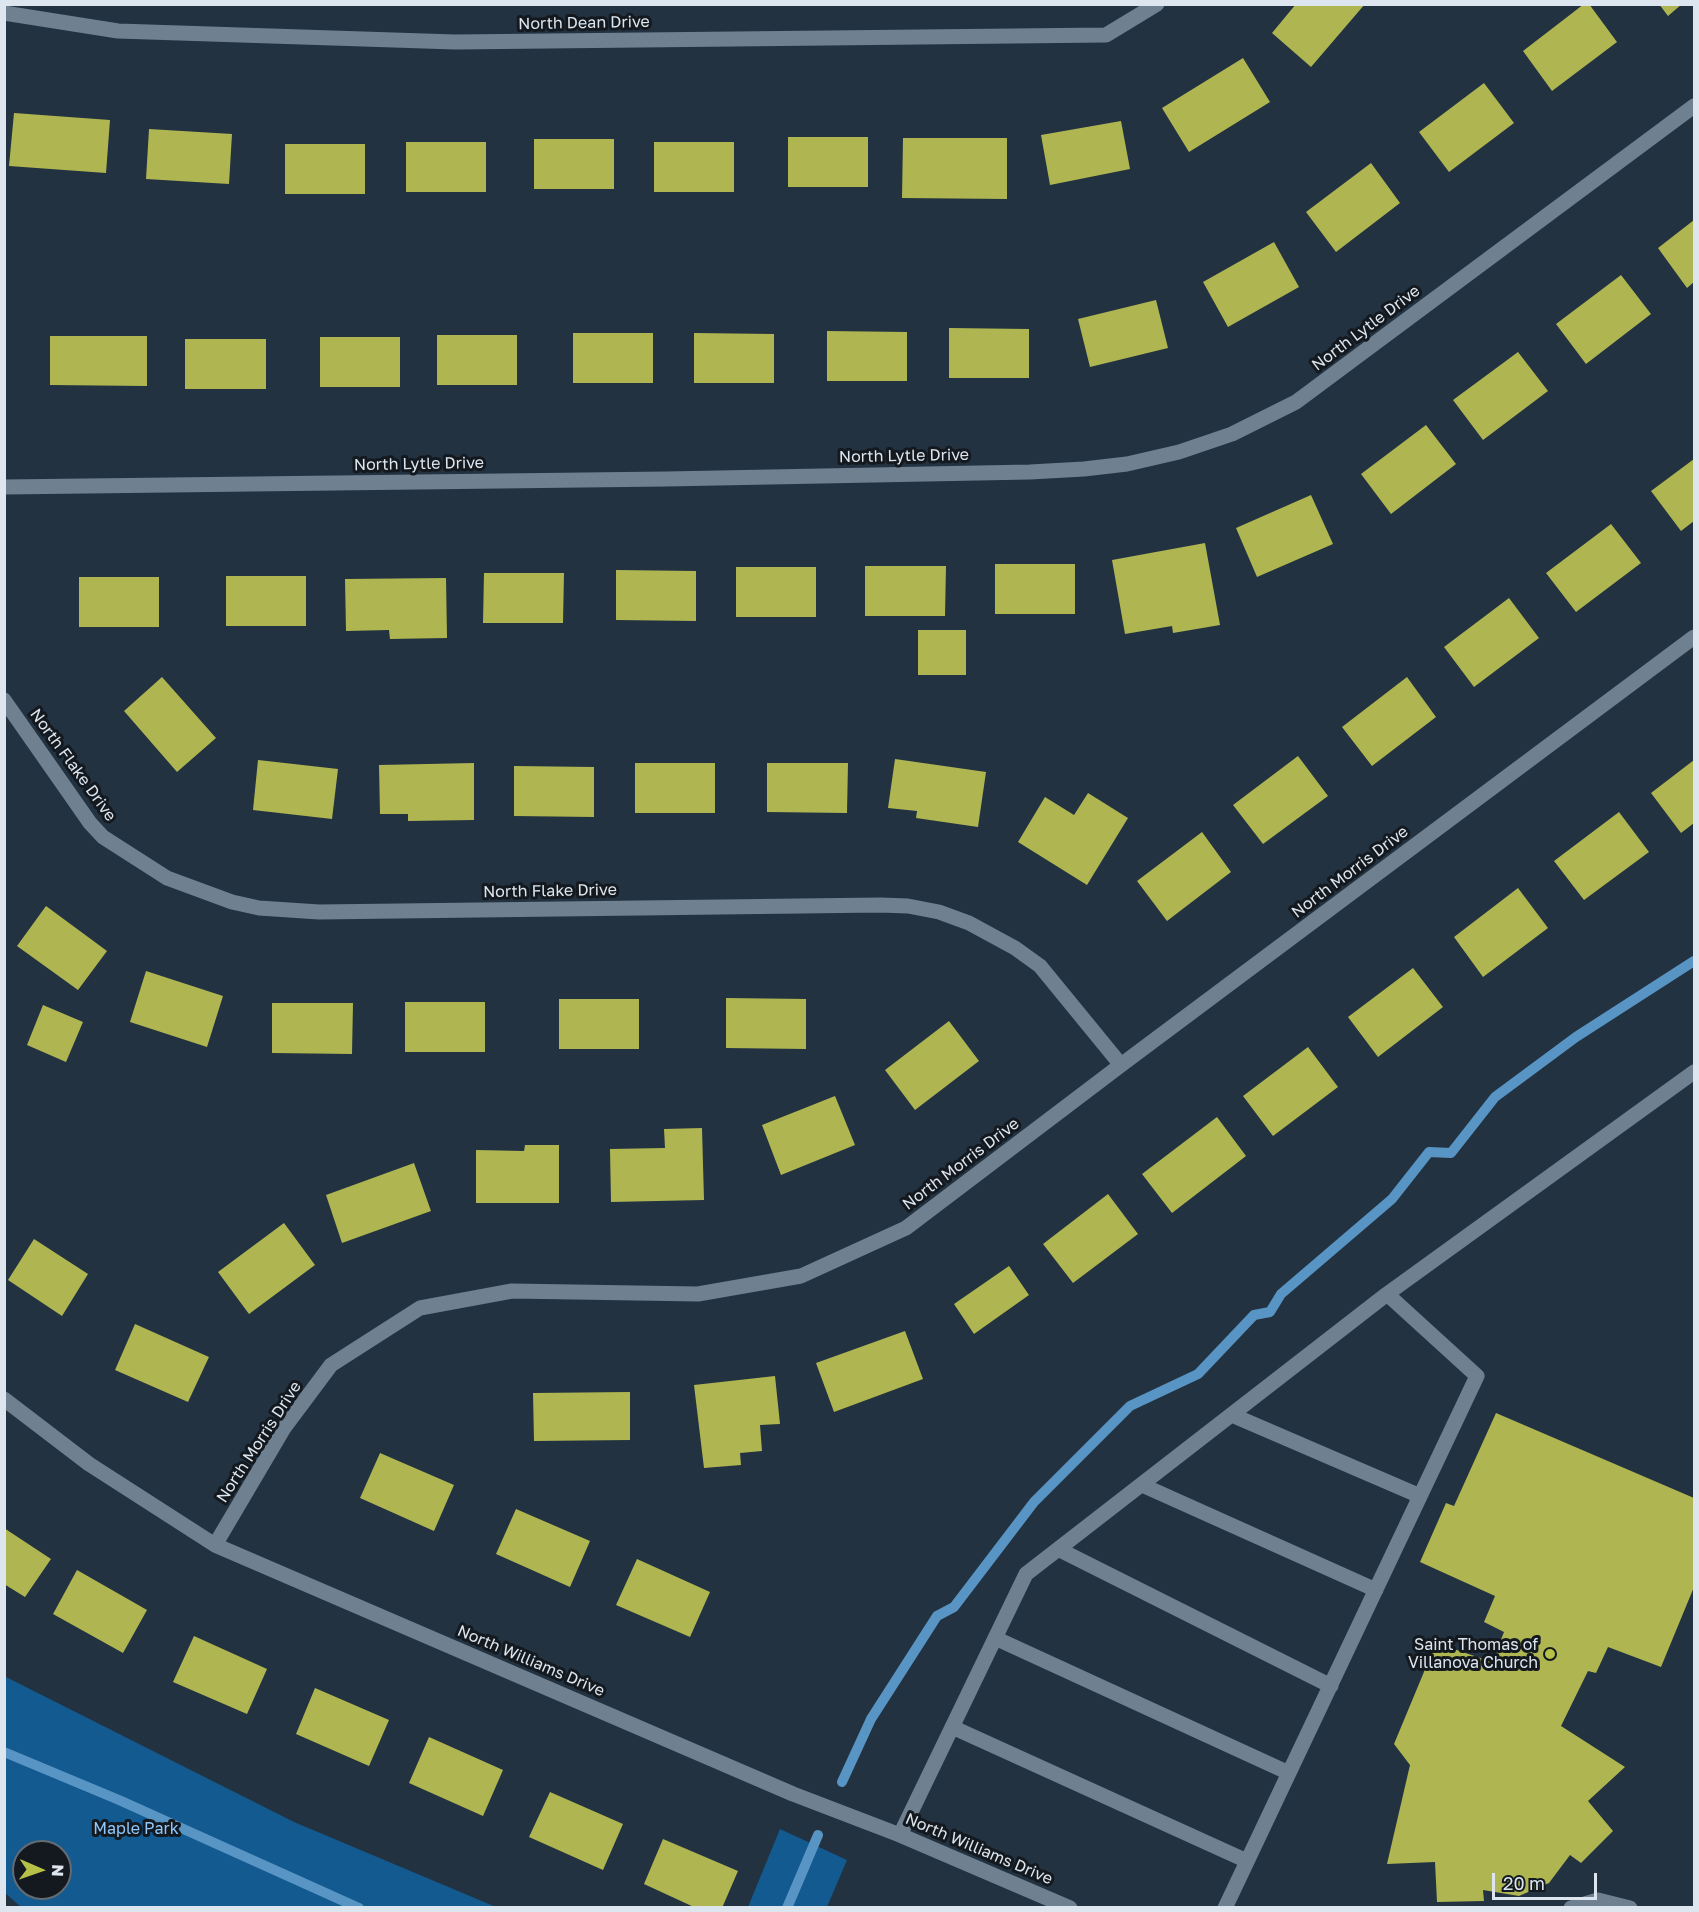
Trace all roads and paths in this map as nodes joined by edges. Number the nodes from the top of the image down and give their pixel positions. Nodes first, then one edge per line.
1 (1157, 4) edge
2 (4, 13) edge
3 (1695, 106) edge
4 (4, 487) edge
5 (1695, 637) edge
6 (4, 700) edge
7 (1121, 1065) junction
8 (1695, 1072) edge
9 (1387, 1294) junction
10 (4, 1399) edge
11 (1232, 1415) junction
12 (1142, 1485) junction
13 (1420, 1496) junction
14 (215, 1545) junction
15 (1058, 1550) junction
16 (1376, 1590) junction
17 (995, 1638) junction
18 (1331, 1686) junction
19 (952, 1727) junction
20 (1289, 1773) junction
21 (900, 1835) junction
22 (1247, 1861) junction
23 (1070, 1908) edge
24 (1225, 1908) edge
25 (1572, 1908) edge
26 (1630, 1908) edge

1 - 2 street, North Dean Drive
3 - 4 street, North Lytle Drive
5 - 7 street, North Morris Drive
6 - 7 street, North Flake Drive
7 - 14 street, North Morris Drive
8 - 9 street
9 - 11 street
9 - 13 street
10 - 14 street, North Williams Drive
11 - 12 street
11 - 13 street
12 - 15 street
12 - 16 street
13 - 16 street
14 - 21 street, North Williams Drive
15 - 17 street
15 - 18 street
16 - 18 street
17 - 19 street
17 - 20 street
18 - 20 street
19 - 21 street
19 - 22 street
20 - 22 street
21 - 23 street, North Williams Drive
22 - 24 street
25 - 26 street

